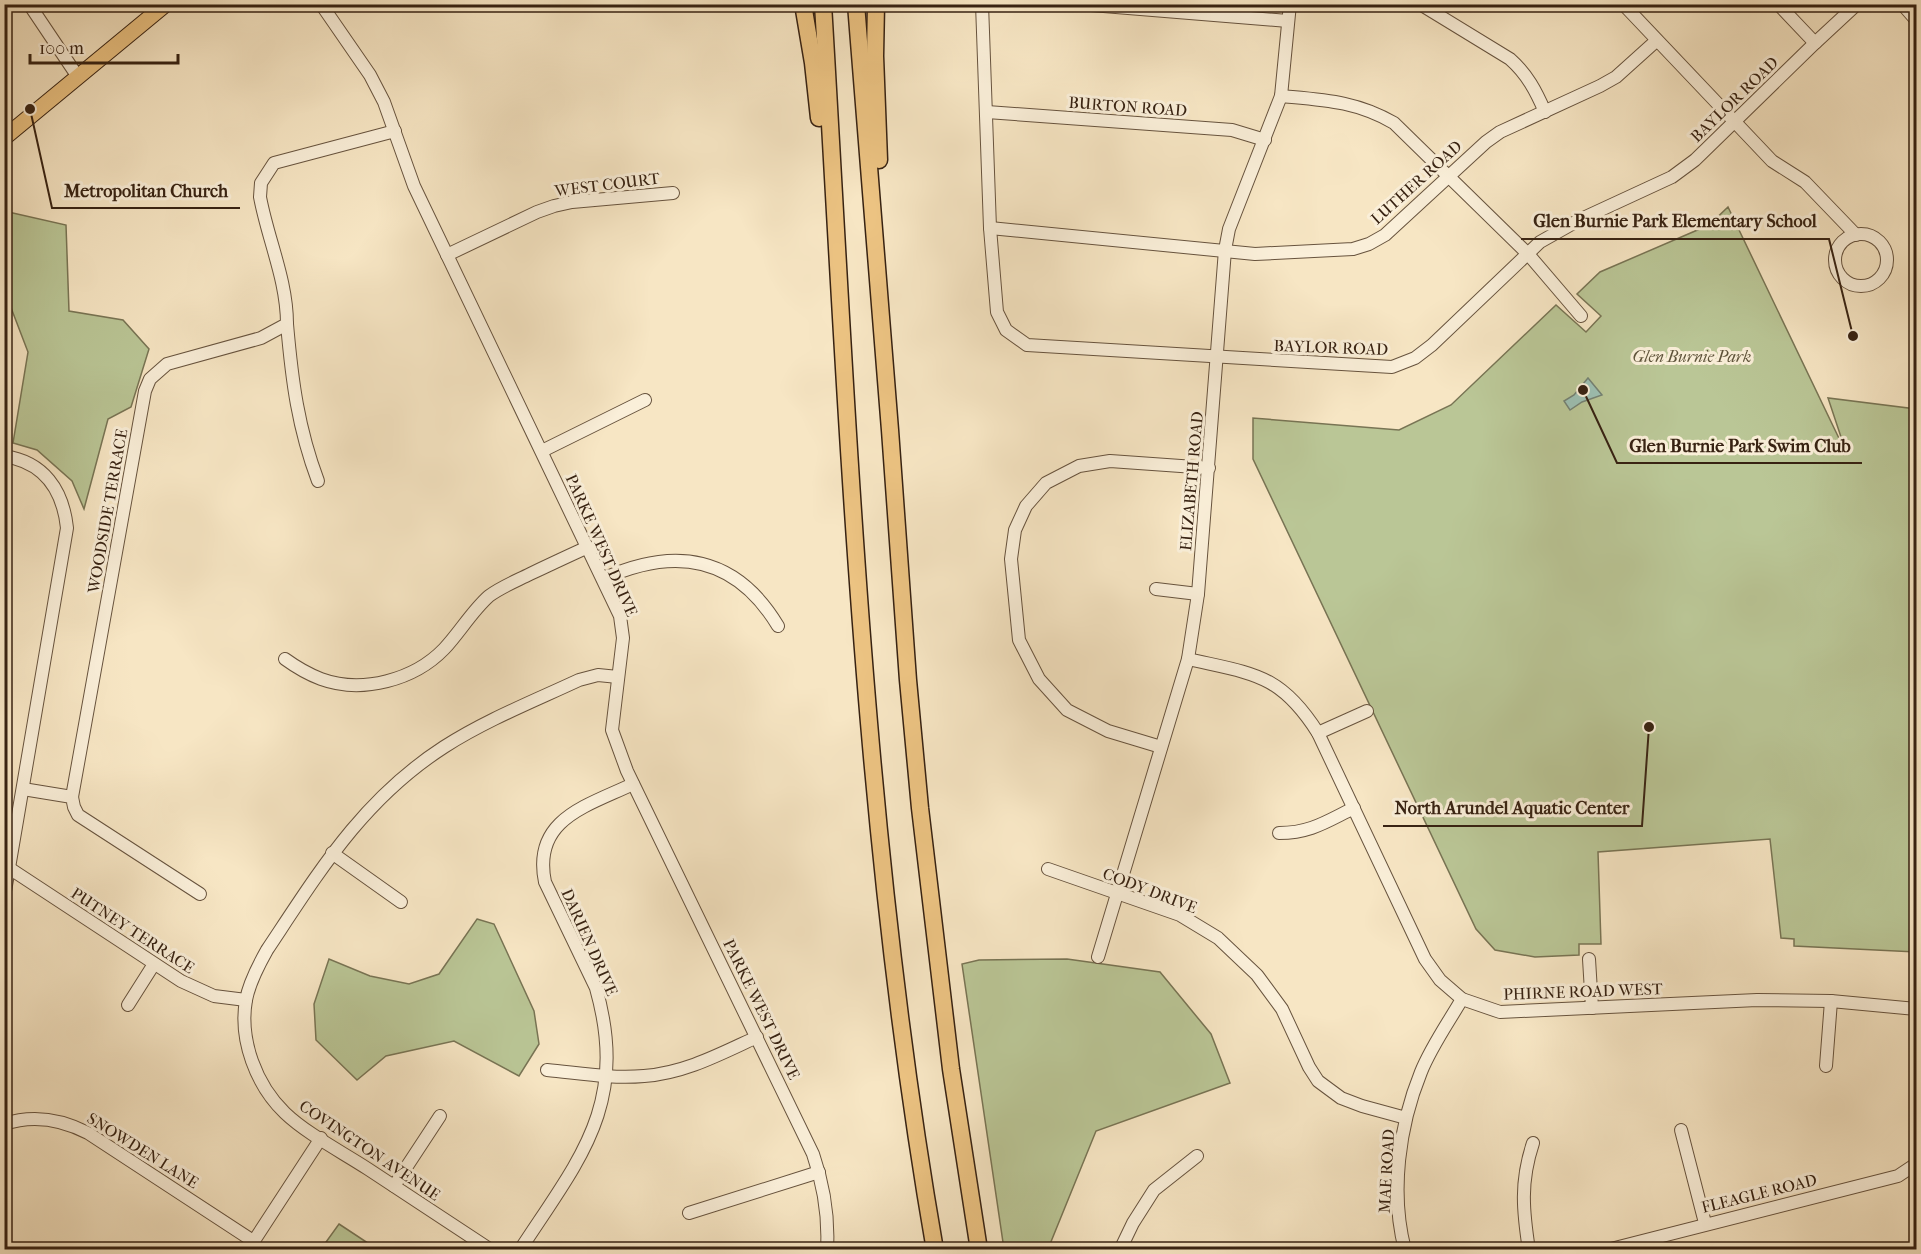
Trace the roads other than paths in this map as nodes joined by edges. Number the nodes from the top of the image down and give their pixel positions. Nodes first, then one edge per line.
1 (29, 4) edge
2 (166, 4) edge
3 (321, 4) edge
4 (803, 4) edge
5 (823, 4) edge
6 (856, 4) edge
7 (876, 4) edge
8 (982, 4) edge
9 (1079, 4) edge
10 (1290, 4) edge
11 (1420, 4) edge
12 (1623, 4) edge
13 (1778, 4) edge
14 (1857, 4) edge
15 (1902, 4) edge
16 (1917, 20) edge
17 (1288, 21) junction
18 (1656, 41) junction
19 (1815, 43) junction
20 (78, 77) junction
21 (1281, 96) junction
22 (987, 112) junction
23 (1545, 112) junction
24 (1736, 122) junction
25 (395, 131) junction
26 (4, 138) edge
27 (1265, 140) junction
28 (1449, 175) junction
29 (673, 193) dead end
30 (990, 228) junction
31 (1856, 235) junction
32 (1225, 250) junction
33 (1528, 254) junction
34 (447, 255) junction
35 (841, 306) junction
36 (1581, 316) dead end
37 (287, 324) junction
38 (1217, 358) junction
39 (645, 400) dead end
40 (890, 430) junction
41 (542, 451) junction
42 (4, 456) edge
43 (1209, 468) junction
44 (318, 481) dead end
45 (588, 547) junction
46 (603, 579) junction
47 (1156, 589) dead end
48 (1198, 594) junction
49 (778, 626) dead end
50 (285, 659) dead end
51 (1188, 659) junction
52 (618, 677) junction
53 (1367, 711) dead end
54 (1318, 733) junction
55 (1161, 747) junction
56 (633, 784) junction
57 (23, 789) junction
58 (72, 797) junction
59 (1354, 808) junction
60 (1279, 833) dead end
61 (332, 853) junction
62 (9, 868) junction
63 (1048, 869) dead end
64 (200, 894) dead end
65 (1116, 894) junction
66 (4, 897) edge
67 (401, 902) dead end
68 (1098, 957) dead end
69 (1589, 959) dead end
70 (154, 964) junction
71 (1462, 999) junction
72 (246, 1000) junction
73 (1831, 1001) junction
74 (128, 1005) dead end
75 (1592, 1008) junction
76 (1917, 1009) edge
77 (756, 1037) junction
78 (1826, 1066) dead end
79 (547, 1070) dead end
80 (606, 1075) junction
81 (440, 1116) dead end
82 (1406, 1118) junction
83 (4, 1124) edge
84 (1681, 1130) dead end
85 (321, 1138) junction
86 (1533, 1143) dead end
87 (1197, 1156) dead end
88 (1917, 1164) edge
89 (819, 1172) junction
90 (394, 1186) junction
91 (689, 1213) dead end
92 (1705, 1223) junction
93 (251, 1245) edge
94 (491, 1250) edge
95 (520, 1250) edge
96 (827, 1250) edge
97 (935, 1250) edge
98 (979, 1250) edge
99 (1120, 1250) edge
100 (1405, 1250) edge
101 (1529, 1250) edge
102 (1608, 1250) edge

1 - 20 street
2 - 20 main road
3 - 25 street, PARKE WEST DRIVE
4 - 35 highway
5 - 35 highway
6 - 40 highway
7 - 40 highway
8 - 22 street, BAYLOR ROAD
9 - 17 street
10 - 17 street, ELIZABETH ROAD
11 - 23 street
12 - 18 street
13 - 19 street
14 - 19 street, BAYLOR ROAD
15 - 16 street
17 - 21 street, ELIZABETH ROAD
18 - 23 street, LUTHER ROAD
18 - 24 street
19 - 24 street, BAYLOR ROAD
20 - 26 main road
21 - 27 street, ELIZABETH ROAD
21 - 28 street
22 - 27 street, BURTON ROAD
22 - 30 street, BAYLOR ROAD
23 - 28 street, LUTHER ROAD
24 - 31 street
24 - 33 street, BAYLOR ROAD
25 - 34 street, PARKE WEST DRIVE
25 - 37 street
27 - 32 street, ELIZABETH ROAD
28 - 32 street, LUTHER ROAD
28 - 33 street
29 - 34 street, WEST COURT
30 - 32 street, LUTHER ROAD
30 - 38 street, BAYLOR ROAD
31 - 31 street
32 - 38 street, ELIZABETH ROAD
33 - 36 street
33 - 38 street, BAYLOR ROAD
34 - 41 street, PARKE WEST DRIVE
35 - 97 highway
37 - 44 street
37 - 58 street, WOODSIDE TERRACE
38 - 43 street, ELIZABETH ROAD
39 - 41 street
40 - 98 highway
41 - 45 street, PARKE WEST DRIVE
42 - 57 street
43 - 48 street, ELIZABETH ROAD
43 - 55 street
45 - 46 street, PARKE WEST DRIVE
45 - 50 street
46 - 49 street
46 - 52 street, PARKE WEST DRIVE
47 - 48 street
48 - 51 street, ELIZABETH ROAD
51 - 54 street, PHIRNE ROAD WEST
51 - 55 street, ELIZABETH ROAD
52 - 56 street, PARKE WEST DRIVE
52 - 61 street, COVINGTON AVENUE
53 - 54 street
54 - 59 street, PHIRNE ROAD WEST
55 - 65 street, ELIZABETH ROAD
56 - 77 street, PARKE WEST DRIVE
56 - 80 street, DARIEN DRIVE
57 - 58 street
57 - 62 street
58 - 64 street
59 - 60 street
59 - 71 street, PHIRNE ROAD WEST
61 - 67 street
61 - 72 street, COVINGTON AVENUE
62 - 66 street
62 - 70 street, PUTNEY TERRACE
63 - 65 street, CODY DRIVE
65 - 68 street, ELIZABETH ROAD
65 - 82 street, CODY DRIVE
69 - 75 street
70 - 72 street, PUTNEY TERRACE
70 - 74 street
71 - 75 street, PHIRNE ROAD WEST
71 - 82 street, MAE ROAD
72 - 85 street, COVINGTON AVENUE
73 - 75 street, PHIRNE ROAD WEST
73 - 76 street, PHIRNE ROAD WEST
73 - 78 street
77 - 80 street
77 - 89 street, PARKE WEST DRIVE
79 - 80 street
80 - 95 street, DARIEN DRIVE
81 - 90 street
82 - 100 street, MAE ROAD
83 - 93 street, SNOWDEN LANE
84 - 92 street
85 - 90 street, COVINGTON AVENUE
85 - 93 street
86 - 101 street
87 - 99 street
88 - 92 street, FLEAGLE ROAD
89 - 91 street
89 - 96 street, PARKE WEST DRIVE
90 - 94 street, COVINGTON AVENUE
92 - 102 street, FLEAGLE ROAD

